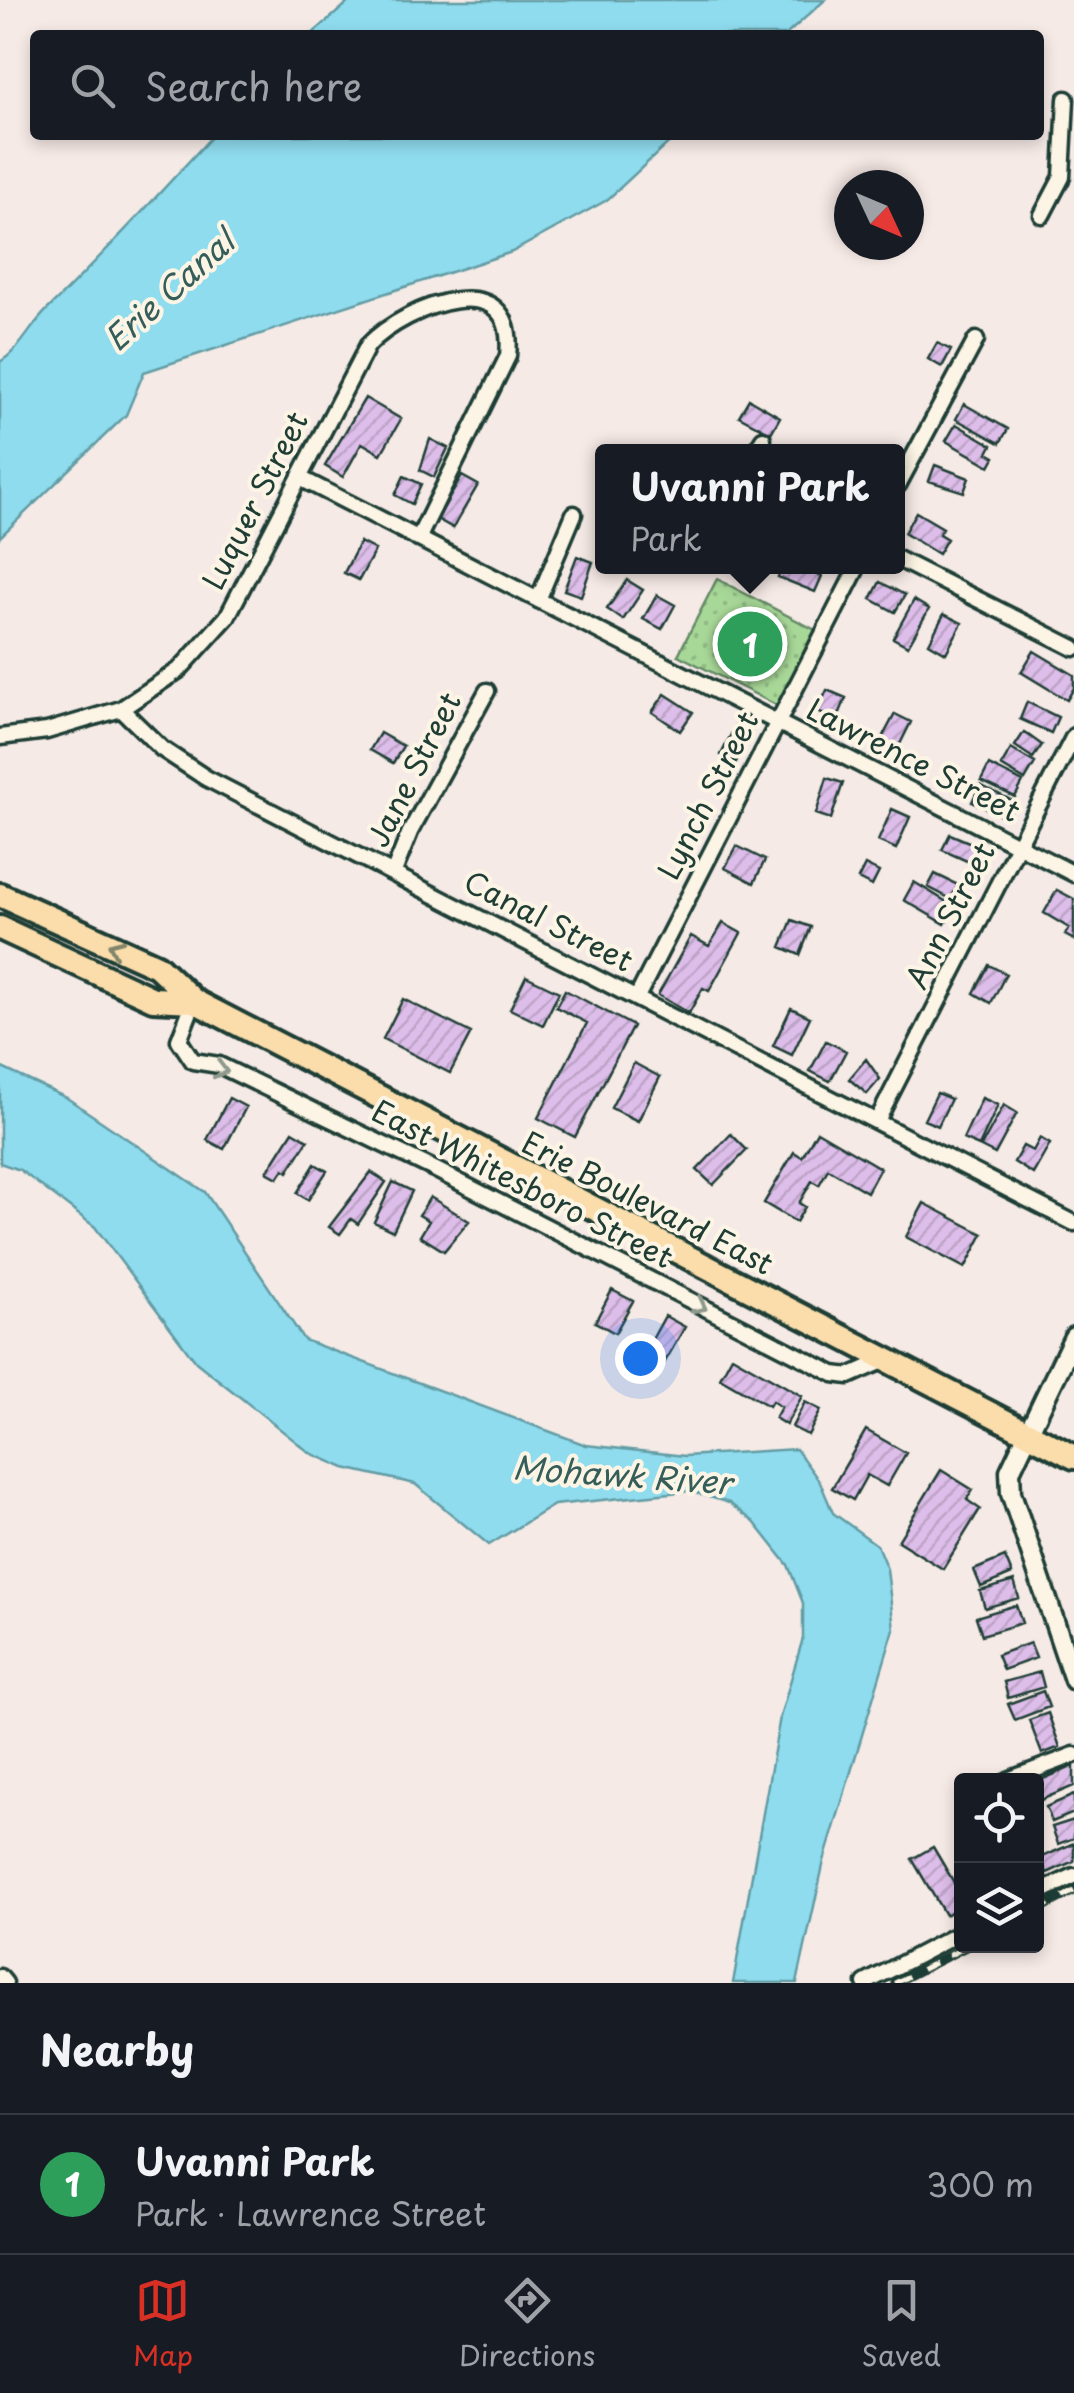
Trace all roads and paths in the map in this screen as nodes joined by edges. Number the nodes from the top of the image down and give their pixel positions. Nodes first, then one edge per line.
1 (1066, 99) dead end
2 (1068, 180) edge
3 (1042, 215) dead end
4 (976, 340) dead end
5 (905, 473) edge
6 (300, 478) junction
7 (574, 514) dead end
8 (418, 539) junction
9 (905, 563) edge
10 (854, 574) edge
11 (538, 600) junction
12 (1074, 648) edge
13 (487, 691) dead end
14 (122, 709) junction
15 (777, 722) junction
16 (1074, 736) edge
17 (0, 737) edge
18 (1018, 845) junction
19 (393, 874) junction
20 (1074, 874) edge
21 (0, 895) edge
22 (0, 928) edge
23 (637, 997) junction
24 (194, 1002) junction
25 (877, 1122) junction
26 (1074, 1223) edge
27 (1074, 1336) edge
28 (885, 1360) junction
29 (1026, 1433) junction
30 (1074, 1457) edge
31 (1074, 1680) edge
32 (1074, 1756) edge
33 (1027, 1773) edge
34 (1074, 1876) edge
35 (1044, 1890) edge
36 (954, 1936) edge
37 (865, 1983) edge

1 - 2 street
2 - 3 street
4 - 5 street
6 - 8 street, Lawrence Street
6 - 8 street, Luquer Street
6 - 14 street, Luquer Street
7 - 11 street
8 - 11 street, Lawrence Street
9 - 12 street
10 - 15 street, Lynch Street
11 - 15 street, Lawrence Street
13 - 19 street, Jane Street
14 - 17 street
14 - 19 street, Canal Street
15 - 18 street, Lawrence Street
15 - 23 street, Lynch Street
16 - 18 street, Ann Street
18 - 20 street, Lawrence Street
18 - 25 street, Ann Street
19 - 23 street, Canal Street
24 -> 21 main road, Erie Boulevard East
22 - 24 main road, Erie Boulevard East
23 - 25 street, Canal Street
24 - 28 main road, Erie Boulevard East
24 -> 28 street, East Whitesboro Street
25 - 26 street, Canal Street
27 - 29 street
28 - 29 main road, Erie Boulevard East
29 - 30 main road, Erie Boulevard East
29 - 31 street
32 - 33 street
34 - 35 street
36 - 37 street

